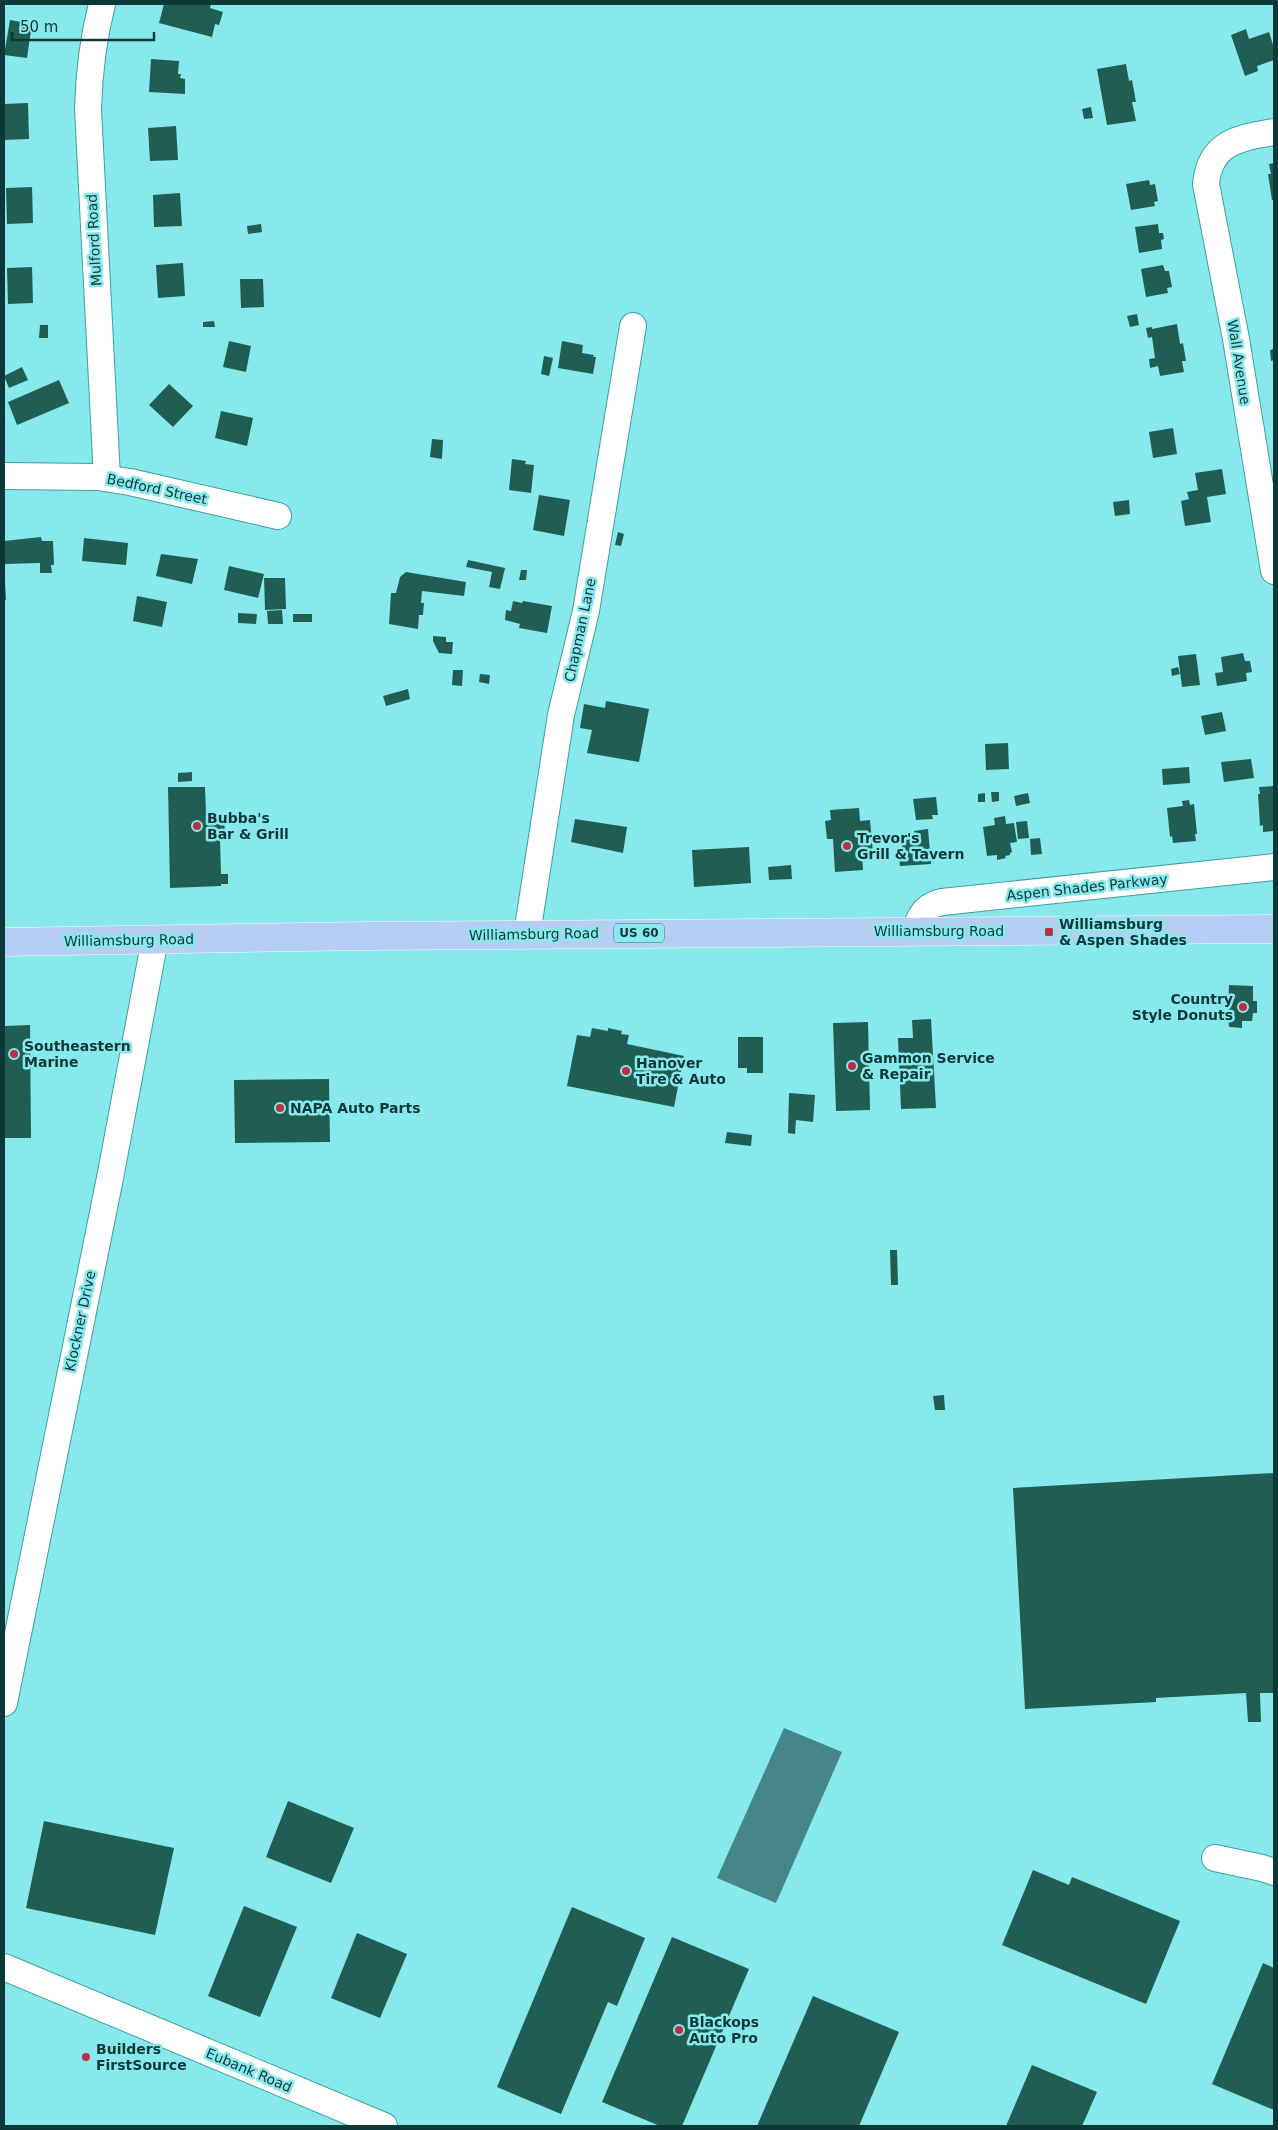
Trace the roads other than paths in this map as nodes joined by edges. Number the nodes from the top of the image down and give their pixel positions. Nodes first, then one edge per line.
1 (102, 4) edge
2 (1274, 132) edge
3 (632, 326) dead end
4 (4, 476) edge
5 (107, 478) junction
6 (278, 516) dead end
7 (1274, 571) edge
8 (1274, 867) edge
9 (1274, 929) edge
10 (914, 931) junction
11 (527, 934) junction
12 (155, 939) junction
13 (4, 942) edge
14 (4, 1703) edge
15 (1215, 1858) dead end
16 (1274, 1872) edge
17 (4, 1967) edge
18 (384, 2126) edge

1 - 5 street, Mulford Road
2 - 7 street, Wall Avenue
3 - 11 street, Chapman Lane
4 - 5 street, Bedford Street
5 - 6 street, Bedford Street
8 - 10 street, Aspen Shades Parkway
9 - 10 main road, Williamsburg Road / US 60
10 - 11 main road, Williamsburg Road / US 60
11 - 12 main road, Williamsburg Road / US 60
12 - 13 main road, Williamsburg Road / US 60
12 - 14 street, Klockner Drive
15 - 16 street
17 - 18 street, Eubank Road

